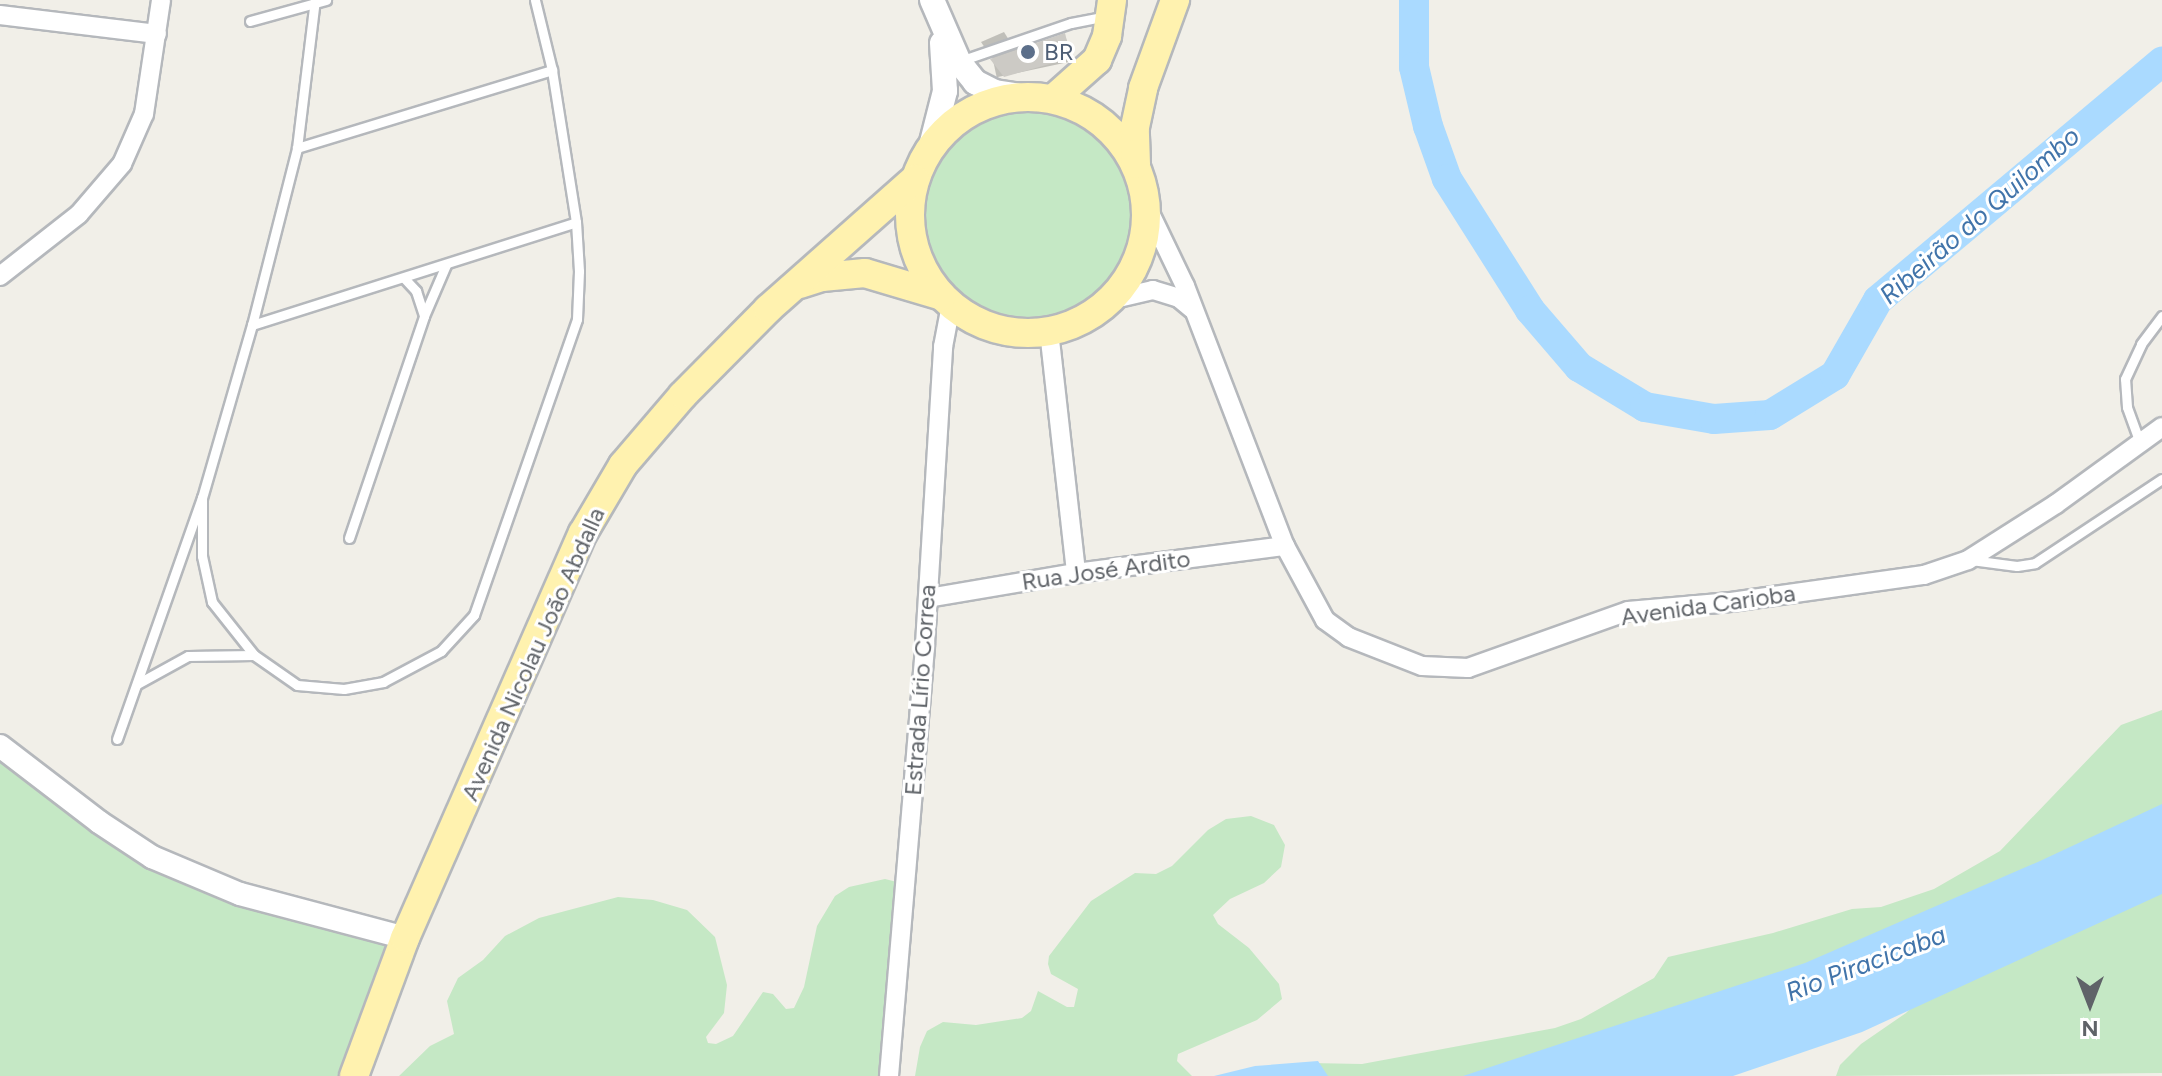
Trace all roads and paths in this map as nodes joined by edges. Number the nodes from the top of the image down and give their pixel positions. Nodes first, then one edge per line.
1 (161, 0) edge
2 (326, 0) edge
3 (535, 0) edge
4 (932, 0) edge
5 (1175, 0) edge
6 (314, 2) edge
7 (1111, 8) edge
8 (0, 15) edge
9 (250, 21) dead end
10 (940, 25) junction
11 (157, 34) junction
12 (959, 62) junction
13 (552, 70) junction
14 (1039, 98) junction
15 (931, 146) junction
16 (297, 148) junction
17 (1136, 165) junction
18 (915, 179) junction
19 (1146, 205) junction
20 (576, 222) junction
21 (446, 265) junction
22 (0, 276) edge
23 (404, 278) junction
24 (795, 286) junction
25 (946, 300) junction
26 (1110, 300) junction
27 (1194, 311) junction
28 (424, 316) junction
29 (2162, 316) edge
30 (252, 325) junction
31 (1049, 331) junction
32 (2162, 427) edge
33 (2140, 443) junction
34 (2162, 479) edge
35 (202, 498) junction
36 (349, 538) dead end
37 (1285, 546) junction
38 (1968, 560) junction
39 (1076, 573) junction
40 (928, 598) junction
41 (254, 655) junction
42 (136, 685) junction
43 (117, 739) dead end
44 (0, 746) edge
45 (405, 938) junction
46 (354, 1076) edge
47 (889, 1076) edge

1 - 11 street
2 - 6 lane
3 - 13 lane
4 - 10 main road
5 - 17 main road
6 - 9 lane
6 - 16 lane
7 - 12 lane
7 - 14 main road
8 - 11 street
10 - 12 main road
10 - 15 main road
11 - 22 street
12 - 14 main road
13 - 16 lane
13 - 20 lane
14 - 15 main road
14 - 17 main road
15 - 18 main road
16 - 30 lane
17 - 19 main road
18 - 24 main road, Avenida Nicolau João Abdalla
18 - 25 main road
19 - 26 main road
19 - 27 street, Avenida Carioba
20 - 21 lane
20 - 41 lane
21 - 23 lane
21 - 28 lane
23 - 28 lane
23 - 30 lane
24 - 25 main road, Avenida Nicolau João Abdalla
24 - 45 main road, Avenida Nicolau João Abdalla
25 - 31 main road
25 - 40 street, Estrada Lírio Correa
26 - 27 street
26 - 31 main road
27 - 37 street, Avenida Carioba
28 - 36 lane
29 - 33 lane
30 - 35 lane
31 - 39 street
32 - 33 street, Avenida Carioba
33 - 38 street, Avenida Carioba
34 - 38 lane
35 - 41 lane
35 - 42 lane
37 - 38 street, Avenida Carioba
37 - 39 street, Rua José Ardito
39 - 40 street, Rua José Ardito
40 - 47 street, Estrada Lírio Correa
41 - 42 lane
42 - 43 lane
44 - 45 street
45 - 46 main road, Avenida Nicolau João Abdalla

